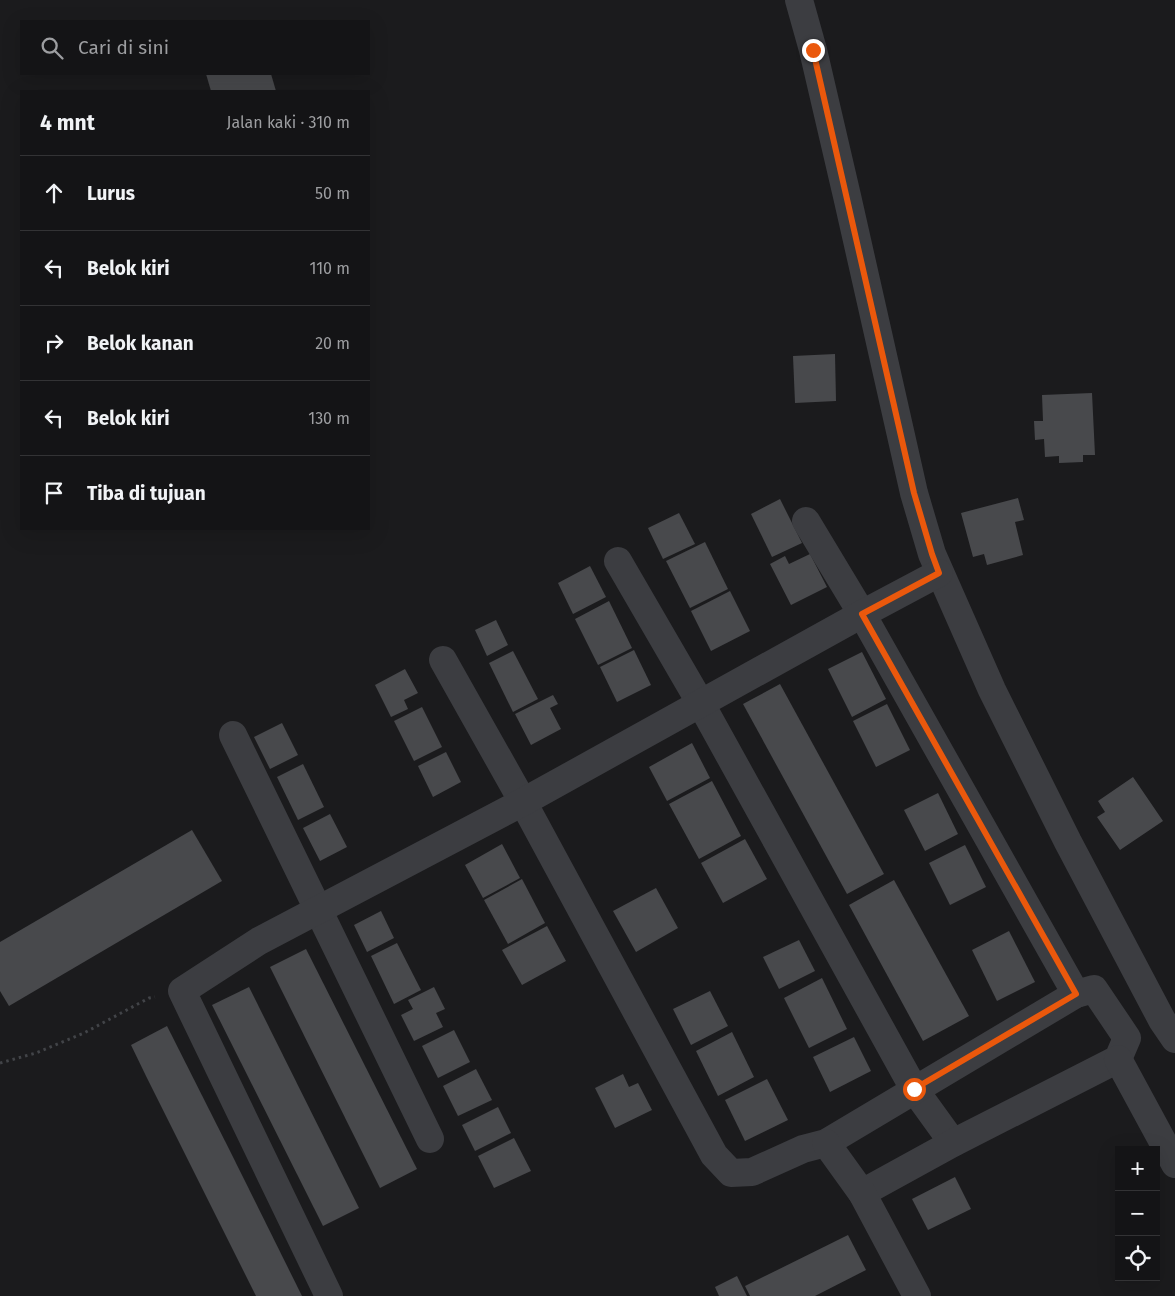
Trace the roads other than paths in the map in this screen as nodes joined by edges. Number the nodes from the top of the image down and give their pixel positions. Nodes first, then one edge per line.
1 (799, 0) edge
2 (806, 521) dead end
3 (618, 561) dead end
4 (939, 573) junction
5 (862, 614) junction
6 (443, 660) dead end
7 (700, 704) junction
8 (233, 735) dead end
9 (523, 802) junction
10 (317, 910) junction
11 (1076, 994) junction
12 (1171, 1025) edge
13 (1118, 1059) junction
14 (914, 1089) junction
15 (430, 1139) dead end
16 (826, 1143) junction
17 (952, 1143) junction
18 (1175, 1164) edge
19 (862, 1193) junction
20 (329, 1296) edge
21 (917, 1296) edge

1 - 4 street
2 - 5 street
3 - 7 street
4 - 5 street
4 - 12 street
5 - 7 street
5 - 11 street
6 - 9 street
7 - 9 street
7 - 14 street
8 - 10 street
9 - 10 street
9 - 16 street
10 - 15 street
10 - 20 street
11 - 13 street
11 - 14 street
13 - 17 street
13 - 18 street
14 - 16 street
14 - 17 street
16 - 19 street
17 - 19 street
19 - 21 street

